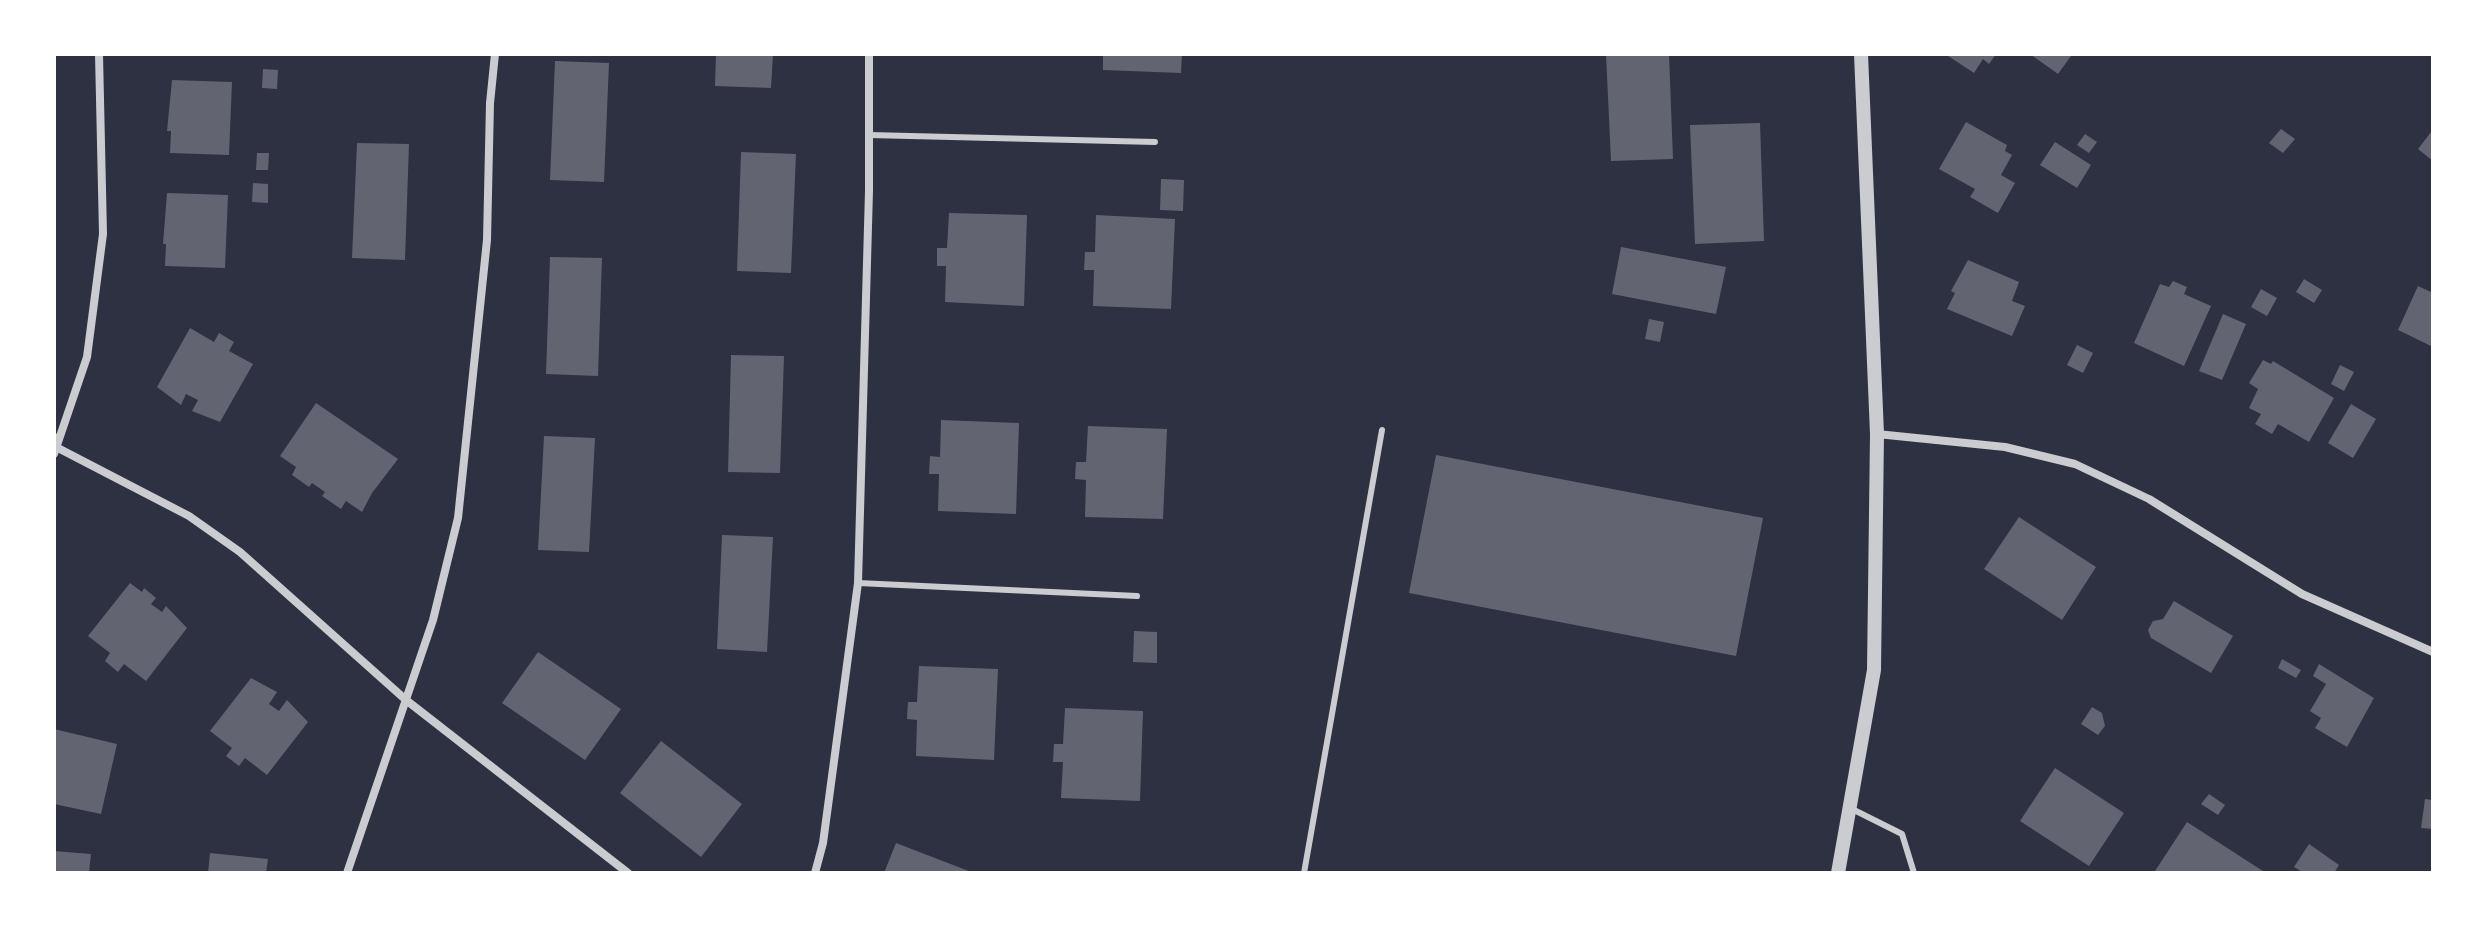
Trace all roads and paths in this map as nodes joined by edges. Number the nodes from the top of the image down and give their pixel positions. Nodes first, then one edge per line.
1 (99, 54) edge
2 (495, 54) edge
3 (869, 54) edge
4 (1861, 54) edge
5 (869, 135) junction
6 (1155, 142) dead end
7 (1382, 430) dead end
8 (1877, 434) junction
9 (55, 446) edge
10 (858, 583) junction
11 (1137, 596) dead end
12 (2433, 652) edge
13 (406, 700) junction
14 (1849, 808) junction
15 (347, 873) edge
16 (628, 873) edge
17 (815, 873) edge
18 (1304, 873) edge
19 (1838, 873) edge
20 (1914, 873) edge

1 - 9 street
2 - 13 street
3 - 5 street
4 - 8 street
5 - 6 lane
5 - 10 street
7 - 18 lane
8 - 12 street
8 - 14 street
9 - 13 street
10 - 11 lane
10 - 17 street
13 - 15 street
13 - 16 street
14 - 19 street
14 - 20 lane

